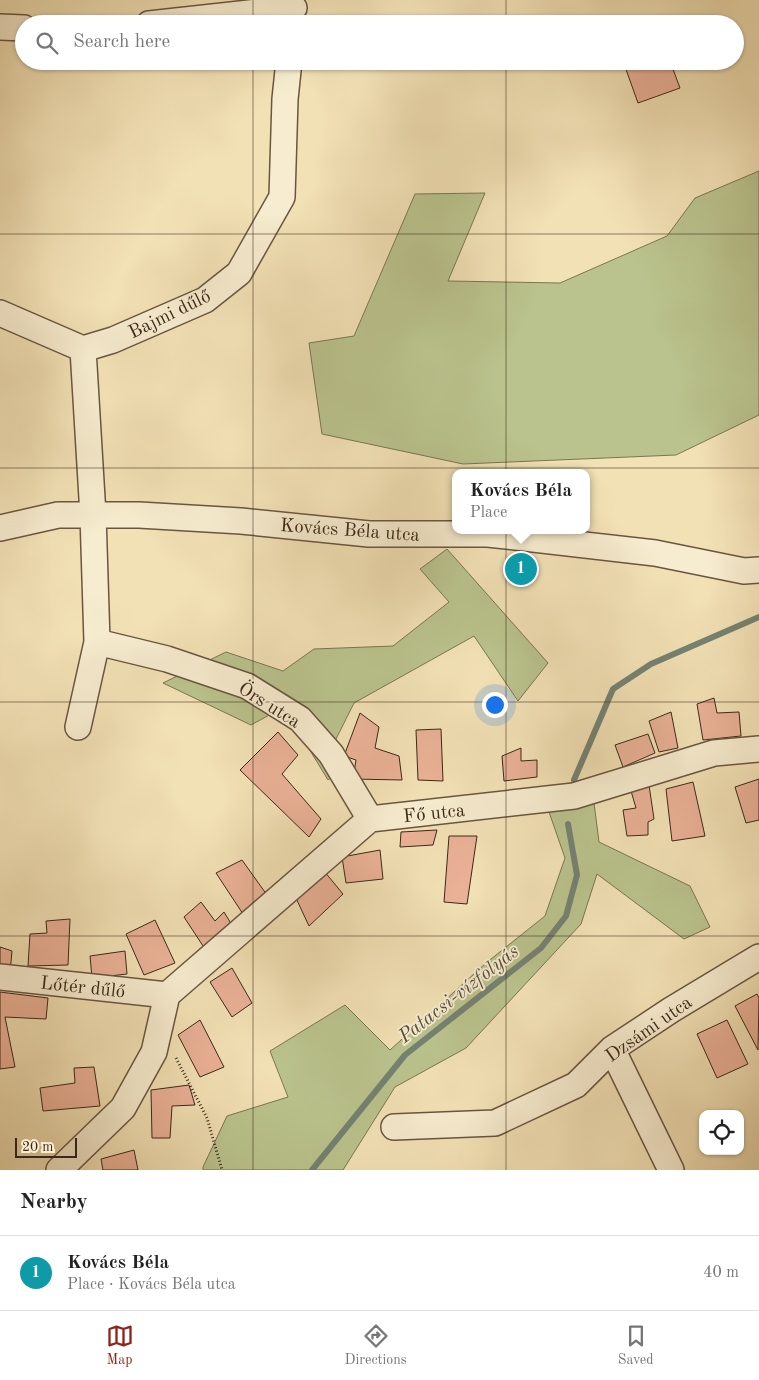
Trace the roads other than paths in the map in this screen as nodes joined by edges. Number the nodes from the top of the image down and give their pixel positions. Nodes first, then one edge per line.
1 (295, 11) edge
2 (250, 15) edge
3 (0, 27) edge
4 (15, 28) edge
5 (288, 70) edge
6 (0, 313) edge
7 (83, 349) junction
8 (93, 515) junction
9 (0, 528) edge
10 (759, 570) edge
11 (97, 642) junction
12 (78, 727) dead end
13 (759, 749) edge
14 (370, 819) junction
15 (759, 957) edge
16 (0, 977) edge
17 (166, 995) junction
18 (612, 1049) junction
19 (394, 1127) dead end
20 (59, 1170) edge
21 (671, 1170) edge

1 - 2 street
3 - 4 street
5 - 7 street, Bajmi dűlő
6 - 7 street
7 - 8 street
8 - 9 street, Kovács Béla utca
8 - 10 street, Kovács Béla utca
8 - 11 street
11 - 12 street
11 - 14 street, Örs utca
13 - 14 street, Fő utca
14 - 17 street
15 - 18 street, Dzsámi utca
16 - 17 street, Lőtér dűlő
17 - 20 street
18 - 19 street, Dzsámi utca
18 - 21 street

